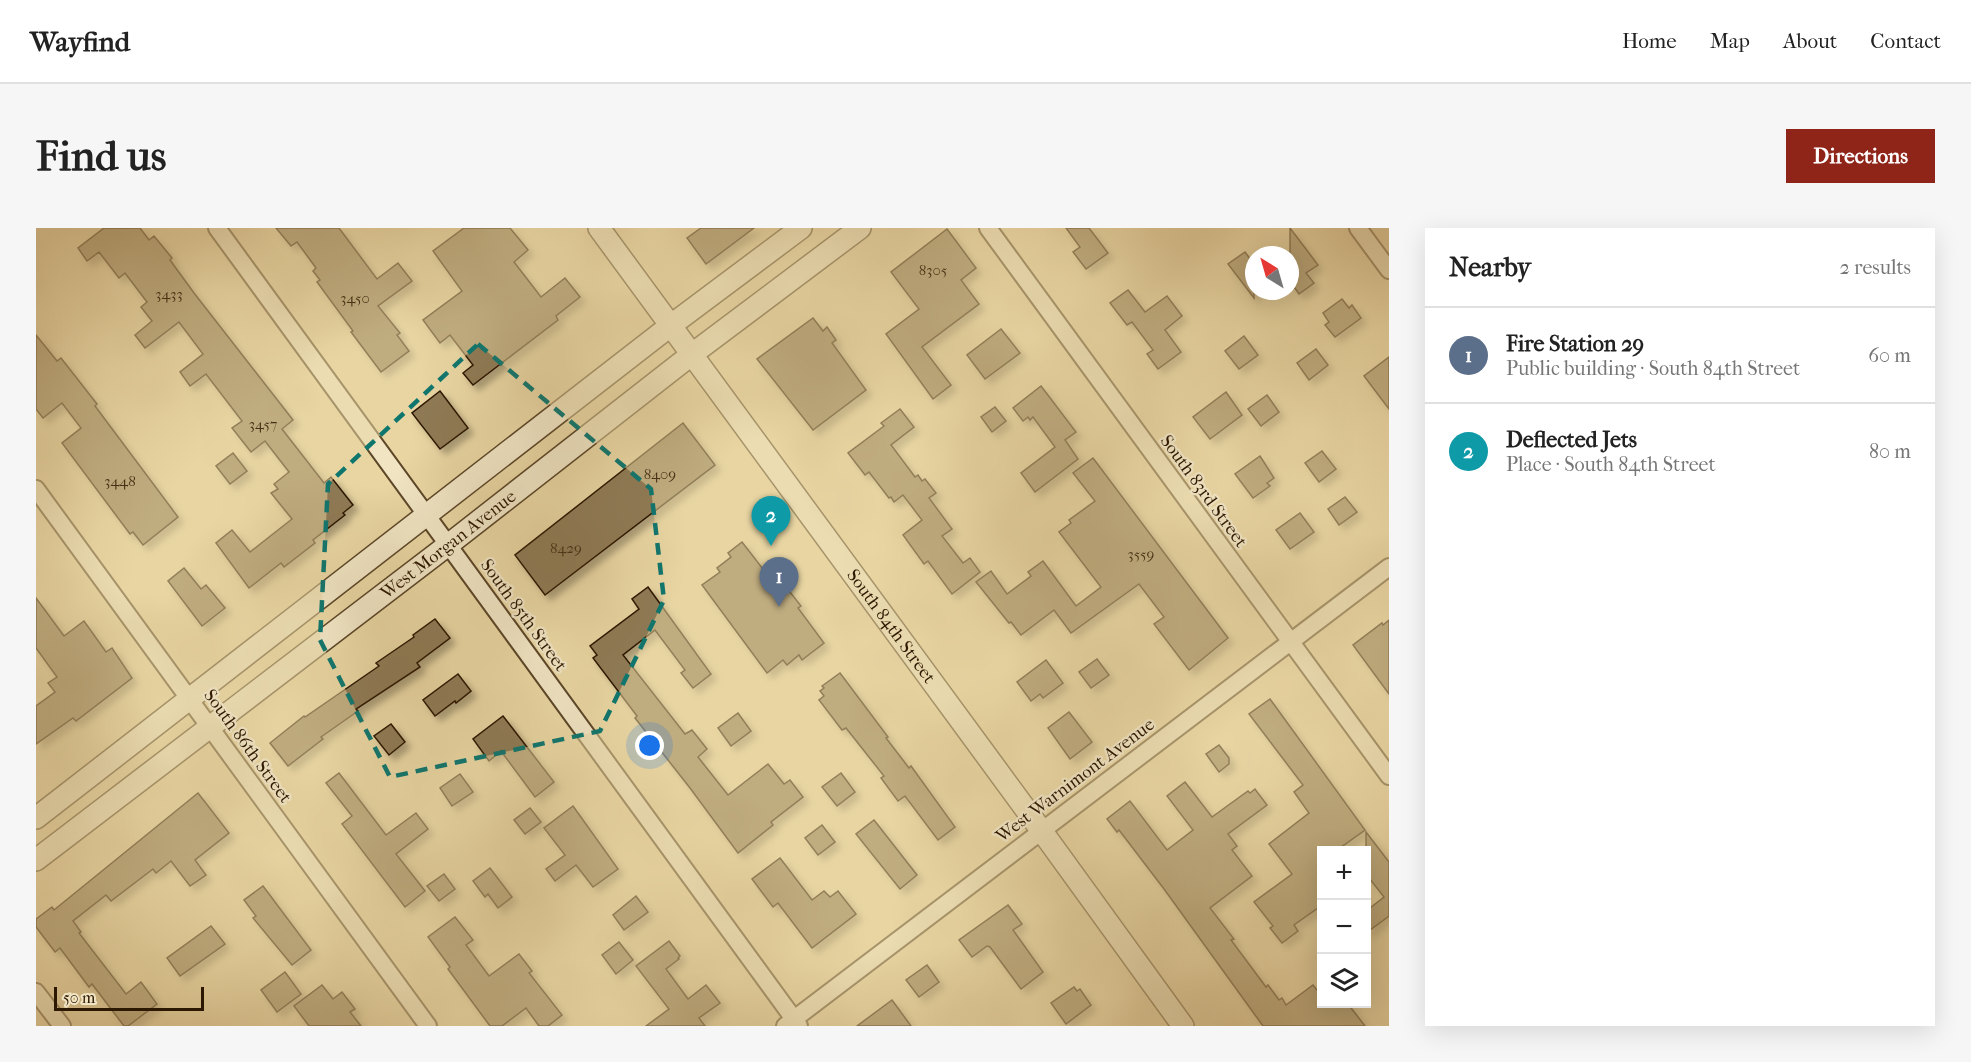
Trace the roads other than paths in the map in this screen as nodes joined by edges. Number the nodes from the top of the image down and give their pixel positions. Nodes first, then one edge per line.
1 (217, 228) edge
2 (599, 228) edge
3 (801, 228) edge
4 (860, 228) edge
5 (988, 228) edge
6 (1358, 228) edge
7 (1389, 270) edge
8 (670, 326) junction
9 (691, 355) junction
10 (36, 489) edge
11 (426, 515) junction
12 (448, 545) junction
13 (1389, 567) edge
14 (1291, 642) junction
15 (190, 699) junction
16 (210, 726) junction
17 (1389, 776) edge
18 (36, 818) edge
19 (1041, 830) junction
20 (36, 860) edge
21 (36, 992) edge
22 (793, 1024) edge
23 (62, 1026) edge
24 (428, 1026) edge
25 (1183, 1026) edge

1 - 11 street, South 85th Street
2 - 8 street, South 84th Street
3 - 8 street, West Morgan Avenue
4 - 9 street, West Morgan Avenue
5 - 14 street, South 83rd Street
6 - 7 street
8 - 9 street, South 84th Street
8 - 11 street, West Morgan Avenue
9 - 12 street, West Morgan Avenue
9 - 19 street, South 84th Street
10 - 15 street, South 86th Street
11 - 12 street, South 85th Street
11 - 15 street, West Morgan Avenue
12 - 16 street, West Morgan Avenue
12 - 22 street, South 85th Street
13 - 14 street, West Warnimont Avenue
14 - 17 street, South 83rd Street
14 - 19 street, West Warnimont Avenue
15 - 16 street, South 86th Street
15 - 18 street, West Morgan Avenue
16 - 20 street, West Morgan Avenue
16 - 24 street, South 86th Street
19 - 22 street, West Warnimont Avenue
19 - 25 street, South 84th Street
21 - 23 street

